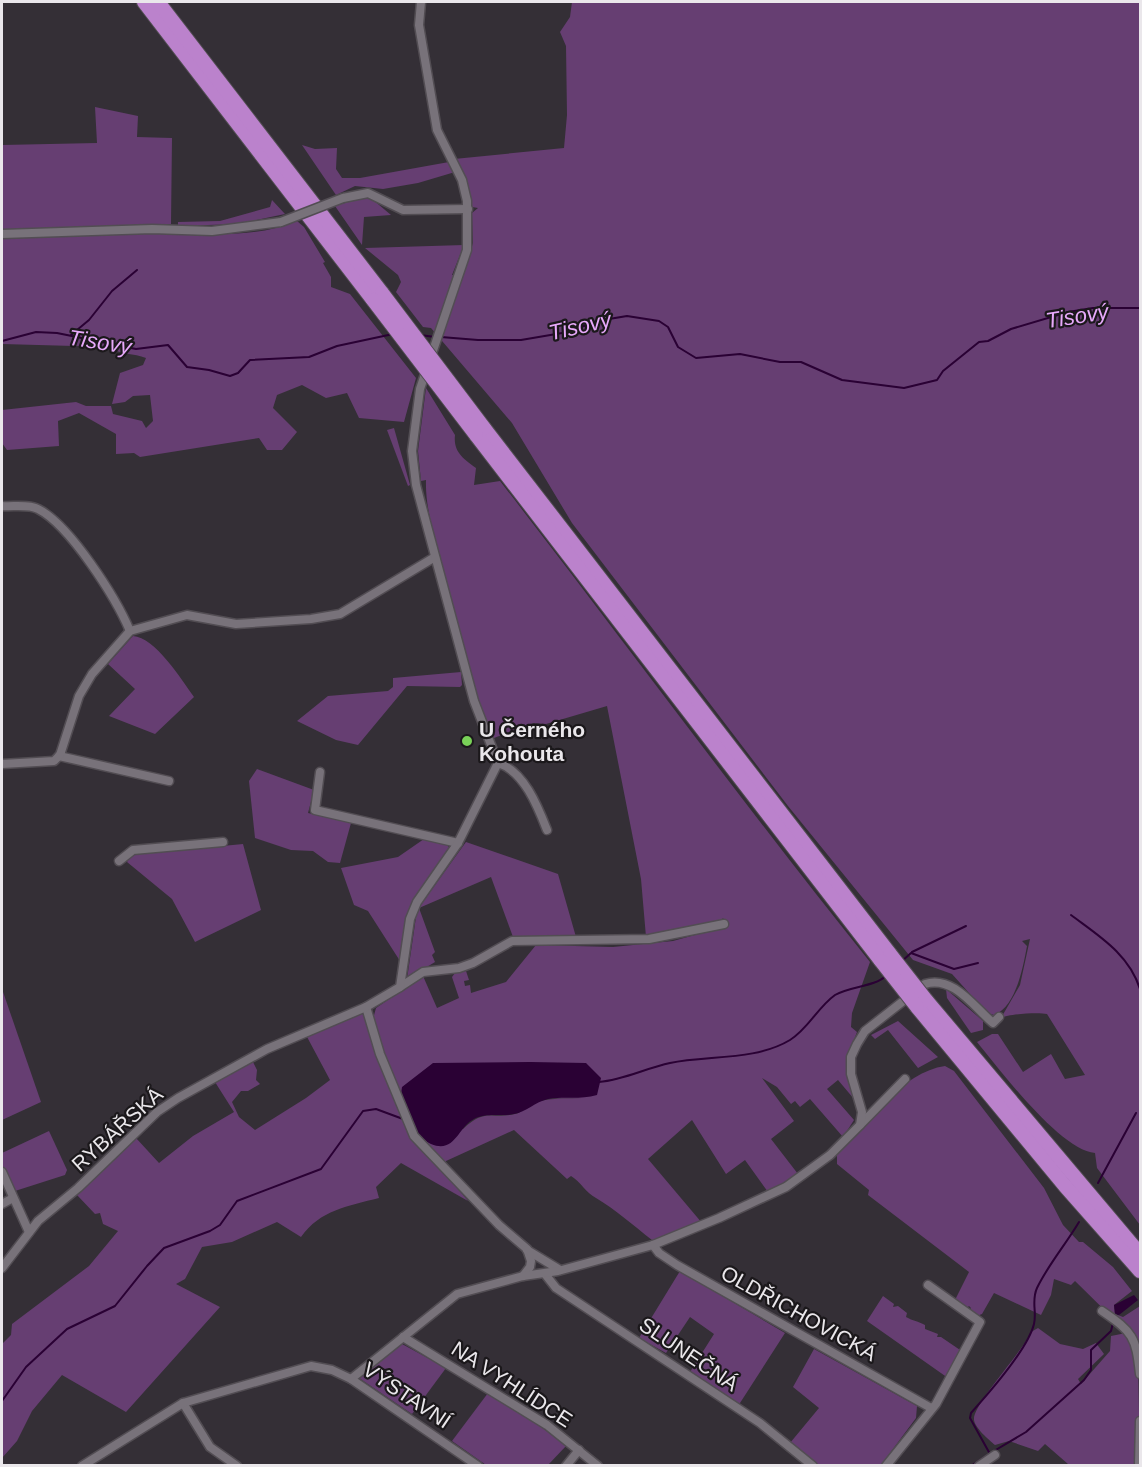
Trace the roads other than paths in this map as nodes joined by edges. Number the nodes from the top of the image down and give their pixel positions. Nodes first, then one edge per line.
1 (144, 2) edge
2 (158, 2) edge
3 (421, 2) edge
4 (468, 209) junction
5 (2, 234) edge
6 (377, 297) junction
7 (2, 506) edge
8 (435, 556) junction
9 (130, 631) junction
10 (57, 759) junction
11 (498, 763) junction
12 (2, 764) edge
13 (320, 772) dead end
14 (169, 781) dead end
15 (547, 830) dead end
16 (223, 842) dead end
17 (458, 843) junction
18 (119, 861) dead end
19 (724, 924) dead end
20 (400, 987) junction
21 (922, 1003) junction
22 (366, 1007) junction
23 (999, 1017) dead end
24 (904, 1079) dead end
25 (860, 1125) junction
26 (2, 1172) edge
27 (13, 1198) junction
28 (2, 1204) edge
29 (29, 1232) junction
30 (653, 1245) junction
31 (527, 1249) junction
32 (1140, 1254) edge
33 (2, 1268) edge
34 (560, 1270) junction
35 (1140, 1271) edge
36 (545, 1274) junction
37 (523, 1276) junction
38 (928, 1285) dead end
39 (1102, 1311) dead end
40 (403, 1337) junction
41 (1140, 1374) edge
42 (351, 1379) junction
43 (183, 1403) junction
44 (931, 1408) junction
45 (1140, 1421) edge
46 (579, 1450) junction
47 (102, 1454) junction
48 (995, 1455) dead end
49 (82, 1466) edge
50 (100, 1466) edge
51 (237, 1466) edge
52 (478, 1466) edge
53 (566, 1466) edge
54 (598, 1466) edge
55 (813, 1466) edge
56 (886, 1466) edge
57 (979, 1466) edge
58 (1139, 1466) edge

1 - 6 highway
2 - 6 highway
3 - 4 street
4 - 5 street, bridge
4 - 8 street
6 - 21 highway, bridge
7 - 9 street
8 - 9 street
8 - 11 street
9 - 10 street
10 - 12 street
10 - 14 street
11 - 15 street
11 - 17 street
13 - 17 street
16 - 18 street
17 - 20 street
19 - 20 street, RYBÁŘSKÁ
20 - 22 street, RYBÁŘSKÁ
21 - 32 highway
21 - 35 highway
22 - 29 street, RYBÁŘSKÁ
22 - 31 street
23 - 25 street
24 - 25 street
25 - 30 street
26 - 27 street
27 - 28 street
27 - 29 street
29 - 33 street, RYBÁŘSKÁ
30 - 34 street
30 - 44 street, OLDŘICHOVICKÁ
31 - 34 street
31 - 37 street
34 - 36 street
36 - 37 street
36 - 55 street, SLUNEČNÁ
37 - 40 street
38 - 44 street
39 - 41 street
40 - 42 street
40 - 46 street, NA VYHLÍDCE
42 - 43 street, VÝSTAVNÍ
42 - 52 street, VÝSTAVNÍ
43 - 47 street
43 - 51 street
44 - 56 street
45 - 58 street
46 - 53 street
46 - 54 street, NA VYHLÍDCE
47 - 49 street
47 - 50 street
48 - 57 street

